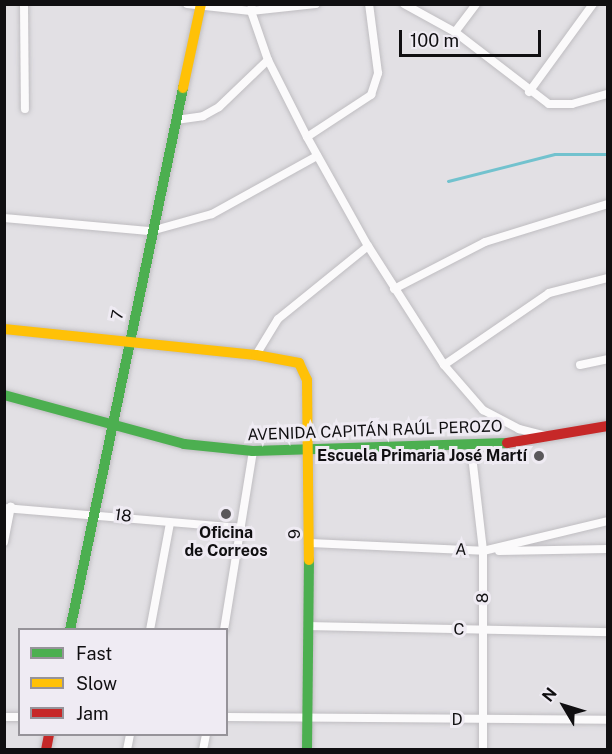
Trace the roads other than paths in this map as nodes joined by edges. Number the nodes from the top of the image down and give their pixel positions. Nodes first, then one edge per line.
1 (24, 4) edge
2 (187, 4) edge
3 (316, 4) edge
4 (369, 4) edge
5 (404, 4) edge
6 (476, 4) edge
7 (592, 4) edge
8 (201, 6) edge
9 (252, 8) edge
10 (455, 32) junction
11 (268, 60) junction
12 (529, 92) junction
13 (608, 94) edge
14 (25, 109) dead end
15 (176, 120) junction
16 (307, 137) junction
17 (317, 156) junction
18 (608, 204) edge
19 (4, 218) edge
20 (152, 231) junction
21 (368, 246) junction
22 (608, 278) edge
23 (394, 289) junction
24 (4, 329) edge
25 (128, 343) junction
26 (256, 355) junction
27 (608, 359) edge
28 (444, 365) junction
29 (580, 365) dead end
30 (4, 395) edge
31 (110, 425) junction
32 (608, 426) edge
33 (555, 438) junction
34 (471, 447) junction
35 (254, 451) junction
36 (307, 451) junction
37 (8, 508) edge
38 (93, 512) junction
39 (608, 521) edge
40 (170, 523) junction
41 (241, 528) junction
42 (4, 542) edge
43 (310, 543) junction
44 (608, 549) edge
45 (483, 551) junction
46 (310, 626) junction
47 (70, 628) edge
48 (150, 628) edge
49 (224, 628) edge
50 (484, 631) junction
51 (608, 632) edge
52 (228, 717) edge
53 (306, 718) junction
54 (483, 720) junction
55 (608, 720) edge
56 (307, 750) edge
57 (483, 750) edge

1 - 14 street
2 - 8 street
3 - 9 street
4 - 16 street
5 - 10 street
6 - 10 street
7 - 12 street
8 - 9 street
8 - 15 main road, 7
9 - 11 street
10 - 12 street
11 - 15 street
11 - 16 street
12 - 13 street
15 - 20 main road, 7
16 - 17 street
17 - 20 street
17 - 21 street
18 - 23 street
19 - 20 street
20 - 25 main road, 7
21 - 23 street
21 - 26 street
22 - 28 street
23 - 28 street
24 - 25 main road
25 - 26 main road
25 - 31 main road, 7
26 - 36 main road, 9
27 - 29 street
28 - 33 street
30 - 31 main road, AVENIDA CAPITÁN RAÚL PEROZO
31 - 35 main road, AVENIDA CAPITÁN RAÚL PEROZO
31 - 38 main road, 7
32 - 33 main road, AVENIDA CAPITÁN RAÚL PEROZO
33 - 34 main road, AVENIDA CAPITÁN RAÚL PEROZO
34 - 36 main road, AVENIDA CAPITÁN RAÚL PEROZO
34 - 45 street, 8
35 - 36 main road, AVENIDA CAPITÁN RAÚL PEROZO
35 - 41 street
36 - 43 main road, 9
37 - 38 street, 18
37 - 42 street
38 - 40 street, 18
38 - 47 main road, 7
39 - 45 street, A
40 - 41 street, 18
40 - 48 street
41 - 49 street
43 - 45 street, A
43 - 46 main road, 9
44 - 45 street
45 - 50 street, 8
46 - 50 street, C
46 - 53 main road, 9
50 - 51 street, C
50 - 54 street, 8
52 - 53 street, D
53 - 54 street, D
53 - 56 main road, 9
54 - 55 street, D
54 - 57 street, 8

